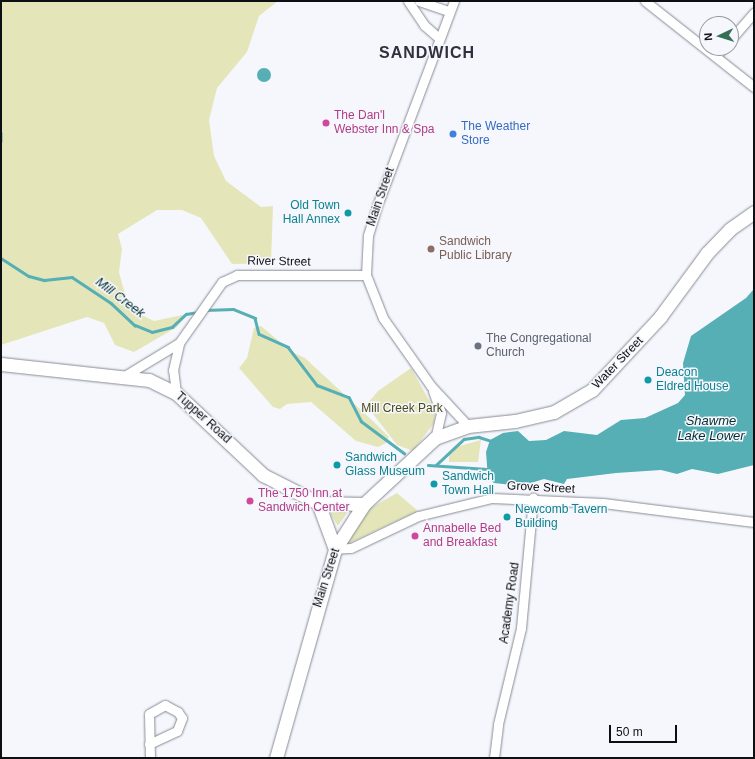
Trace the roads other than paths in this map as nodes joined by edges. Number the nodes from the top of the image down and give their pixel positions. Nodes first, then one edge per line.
1 (408, 1) edge
2 (419, 1) edge
3 (454, 1) edge
4 (645, 1) edge
5 (448, 11) junction
6 (754, 12) edge
7 (739, 30) edge
8 (438, 37) junction
9 (699, 43) edge
10 (715, 56) edge
11 (754, 87) edge
12 (754, 212) edge
13 (366, 275) junction
14 (179, 343) junction
15 (1, 364) edge
16 (126, 374) junction
17 (431, 386) junction
18 (176, 393) junction
19 (468, 426) junction
20 (435, 438) junction
21 (533, 498) junction
22 (318, 503) junction
23 (364, 504) junction
24 (754, 522) edge
25 (335, 549) junction
26 (150, 744) junction
27 (150, 758) edge
28 (276, 758) edge
29 (494, 758) edge

1 - 8 street
2 - 5 street
3 - 5 street, Main Street
4 - 9 street
5 - 8 street, Main Street
6 - 7 street
8 - 13 street, Main Street
10 - 11 street
12 - 19 main road, Water Street
13 - 14 street, River Street
13 - 17 street, Main Street
14 - 16 street, River Street
14 - 18 street, River Street
15 - 16 main road, Tupper Road
16 - 18 main road, Tupper Road
17 - 19 street, Main Street
17 - 20 street, Main Street
18 - 22 main road, Tupper Road
19 - 20 main road, Water Street
20 - 23 main road, Main Street
21 - 24 street, Grove Street
21 - 25 street, Grove Street
21 - 29 street, Academy Road
22 - 23 main road, Tupper Road
22 - 25 main road
23 - 25 main road, Main Street
25 - 28 main road, Main Street
26 - 26 street
26 - 27 street

